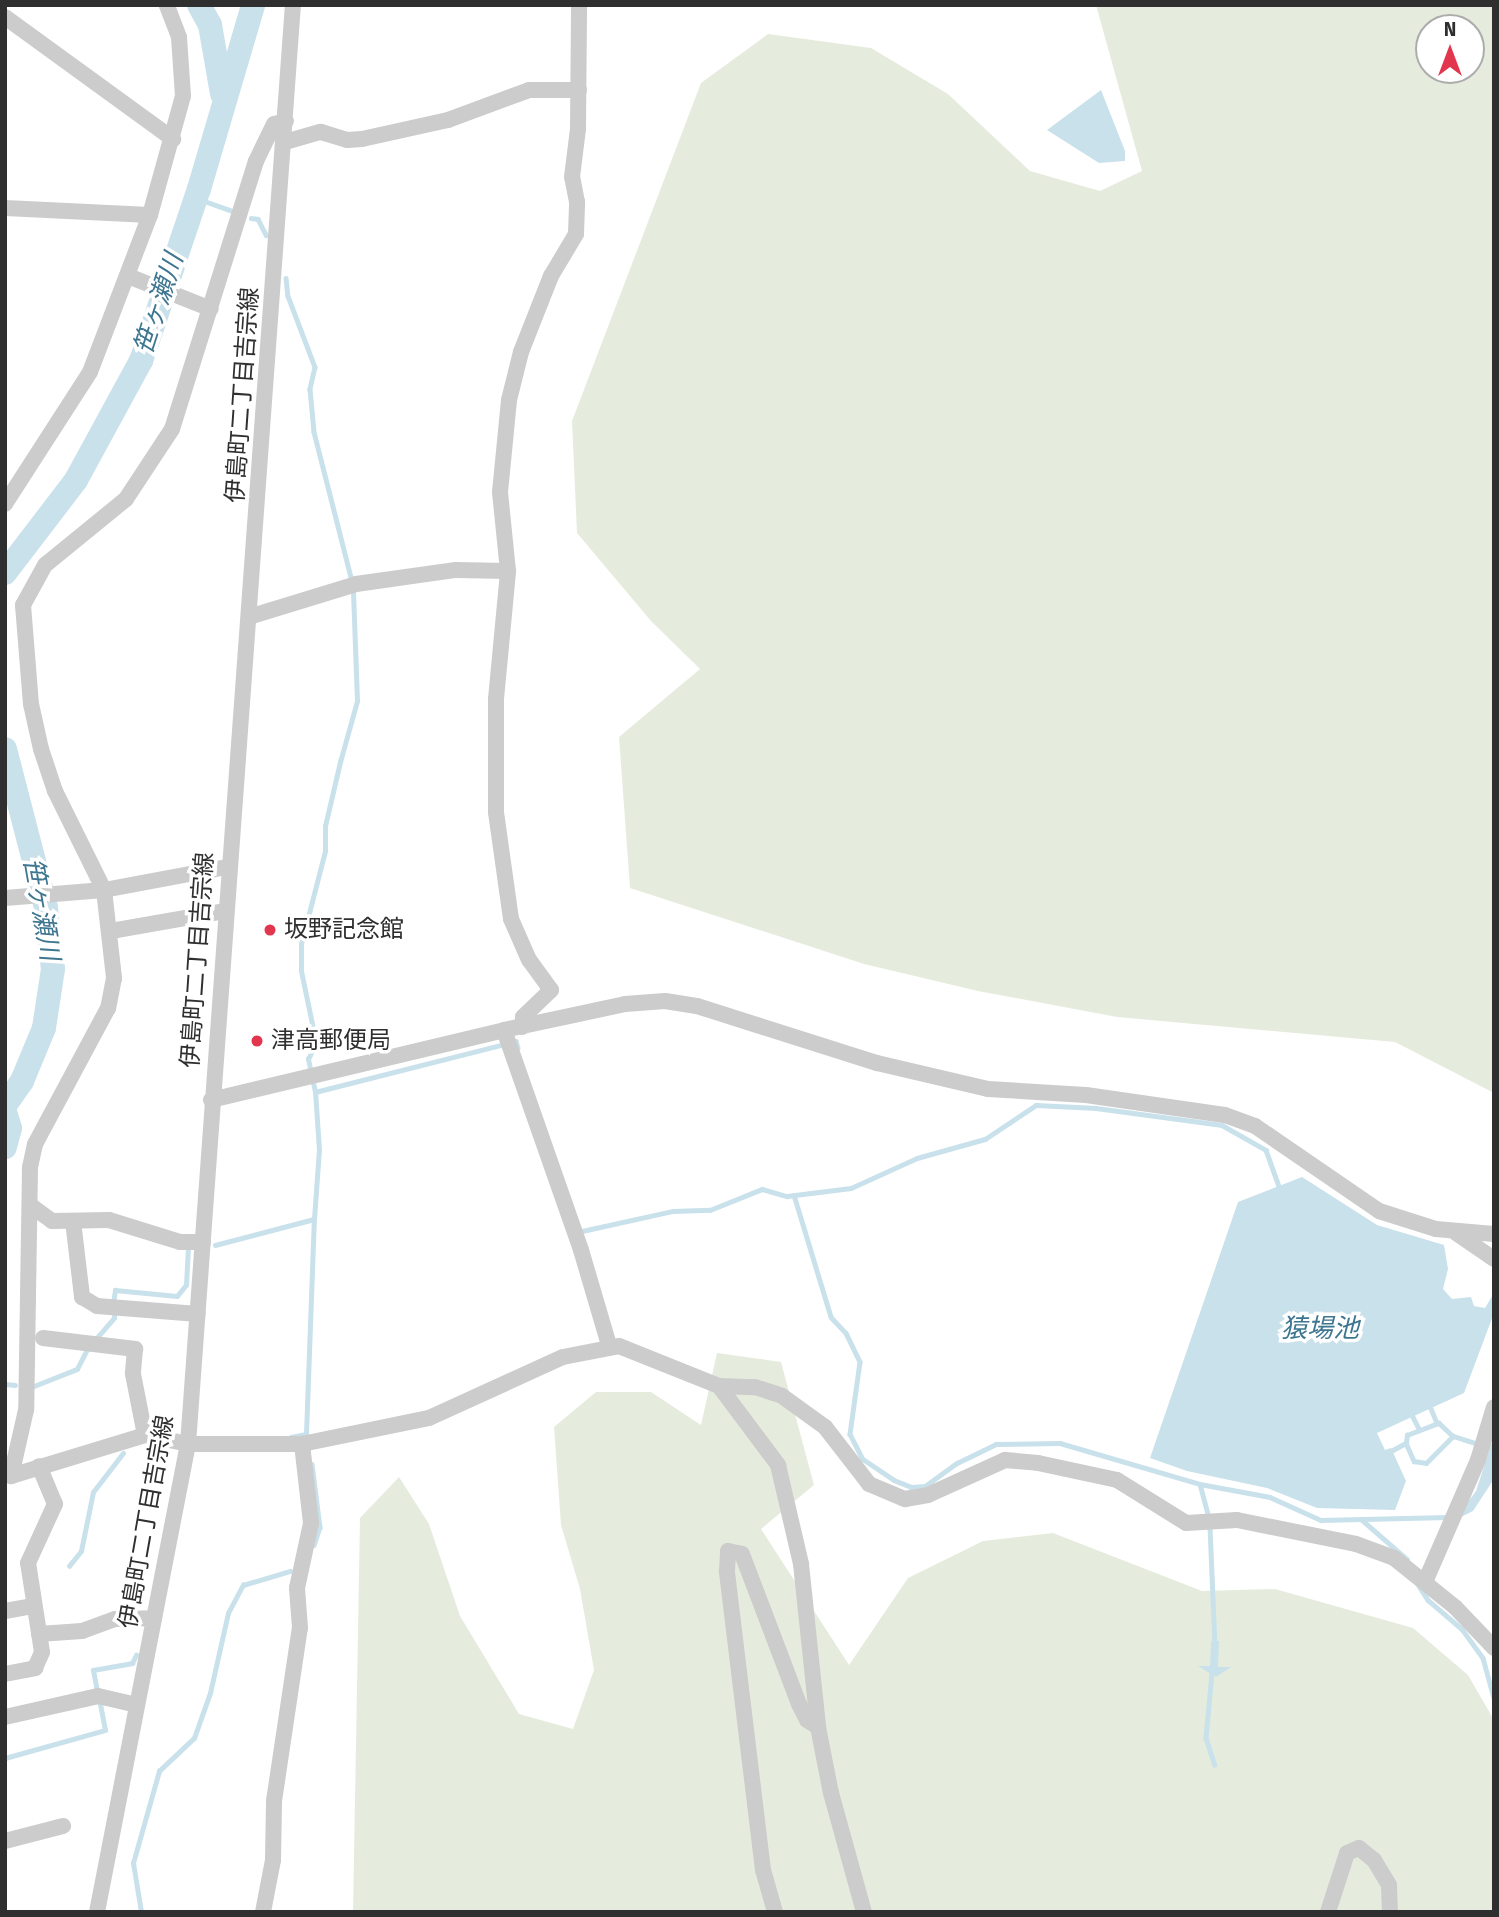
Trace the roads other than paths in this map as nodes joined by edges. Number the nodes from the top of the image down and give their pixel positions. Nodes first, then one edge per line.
1 (167, 5) edge
2 (293, 5) edge
3 (579, 5) edge
4 (5, 16) edge
5 (579, 90) junction
6 (286, 121) junction
7 (173, 139) junction
8 (285, 142) junction
9 (5, 208) edge
10 (150, 215) junction
11 (132, 278) junction
12 (211, 309) junction
13 (5, 504) edge
14 (508, 571) junction
15 (249, 617) junction
16 (227, 867) junction
17 (104, 890) junction
18 (5, 898) edge
19 (224, 911) junction
20 (111, 931) junction
21 (522, 1027) junction
22 (507, 1039) junction
23 (211, 1100) junction
24 (30, 1205) junction
25 (72, 1221) junction
26 (1455, 1232) junction
27 (1494, 1234) edge
28 (203, 1242) junction
29 (1494, 1259) edge
30 (198, 1314) junction
31 (43, 1338) dead end
32 (609, 1345) junction
33 (719, 1386) junction
34 (1494, 1407) edge
35 (145, 1435) junction
36 (188, 1444) junction
37 (302, 1444) junction
38 (39, 1466) junction
39 (1419, 1577) junction
40 (34, 1606) junction
41 (5, 1611) edge
42 (154, 1618) junction
43 (39, 1634) junction
44 (1494, 1647) edge
45 (5, 1674) edge
46 (137, 1705) junction
47 (5, 1717) edge
48 (818, 1727) junction
49 (63, 1826) dead end
50 (5, 1841) edge
51 (97, 1912) edge
52 (264, 1912) edge
53 (775, 1912) edge
54 (864, 1912) edge
55 (1328, 1912) edge
56 (1390, 1912) edge

1 - 7 street
2 - 6 street, 伊島町二丁目吉宗線
3 - 5 street
4 - 7 street
5 - 8 street
5 - 14 street
6 - 8 street, 伊島町二丁目吉宗線
6 - 12 street
7 - 10 street
8 - 15 street, 伊島町二丁目吉宗線
9 - 10 street
10 - 11 street
11 - 12 street
11 - 13 street
12 - 17 street
14 - 15 street
14 - 21 street
15 - 16 street, 伊島町二丁目吉宗線
16 - 17 street
16 - 19 street, 伊島町二丁目吉宗線
17 - 18 street
17 - 20 street
19 - 20 street
19 - 23 street, 伊島町二丁目吉宗線
20 - 24 street
21 - 22 street
21 - 26 street
22 - 23 street
22 - 32 street
23 - 28 street, 伊島町二丁目吉宗線
24 - 25 street
24 - 38 street
25 - 28 street
25 - 30 street
26 - 27 street
26 - 29 street
28 - 30 street, 伊島町二丁目吉宗線
30 - 36 street, 伊島町二丁目吉宗線
31 - 35 street
32 - 33 street
32 - 37 street
33 - 39 street
33 - 48 street
34 - 39 street
35 - 36 street
35 - 38 street
36 - 37 street
36 - 42 street, 伊島町二丁目吉宗線
37 - 52 street
38 - 40 street
39 - 44 street
40 - 41 street
40 - 43 street
42 - 43 street
42 - 46 street, 伊島町二丁目吉宗線
43 - 45 street
46 - 47 street
46 - 51 street, 伊島町二丁目吉宗線
48 - 53 street
48 - 54 street
49 - 50 street
55 - 56 street

